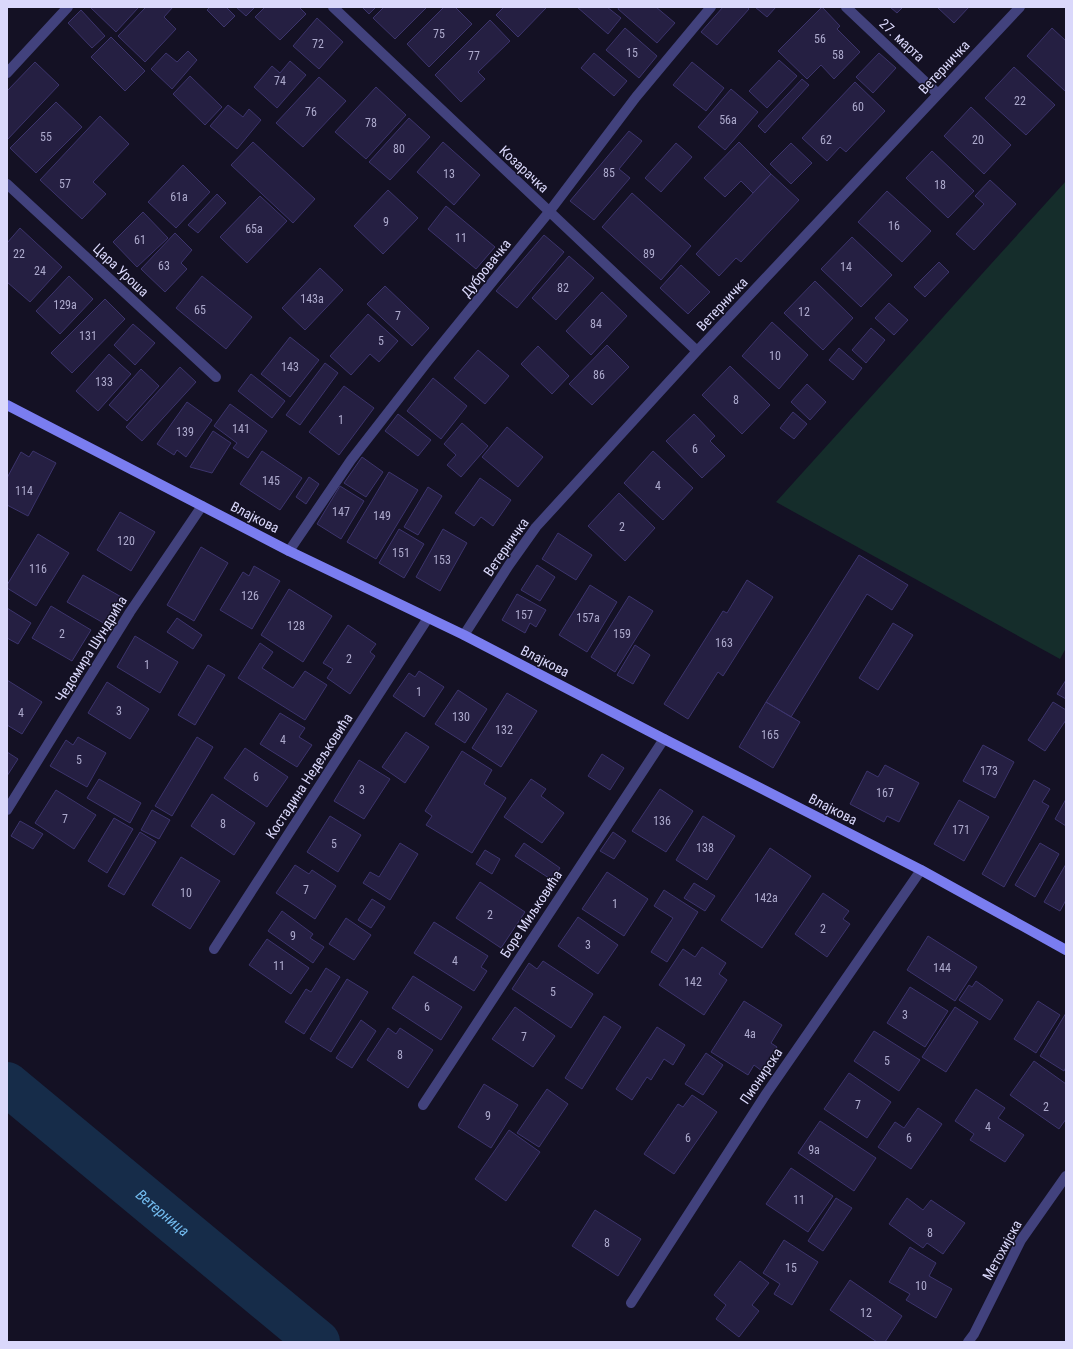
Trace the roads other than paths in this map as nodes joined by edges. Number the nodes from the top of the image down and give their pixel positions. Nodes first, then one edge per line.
1 (68, 7) edge
2 (333, 7) edge
3 (711, 7) edge
4 (846, 7) edge
5 (1020, 7) edge
6 (7, 73) edge
7 (938, 94) junction
8 (7, 184) edge
9 (549, 212) junction
10 (697, 351) junction
11 (216, 377) dead end
12 (7, 405) edge
13 (202, 506) junction
14 (289, 551) junction
15 (428, 618) junction
16 (464, 635) junction
17 (664, 739) junction
18 (7, 810) edge
19 (921, 870) junction
20 (214, 950) dead end
21 (1066, 950) edge
22 (423, 1105) dead end
23 (1066, 1176) edge
24 (631, 1303) dead end
25 (968, 1342) edge

1 - 6 street
2 - 9 street, Козарачка
3 - 9 street, Дубровачка
4 - 7 street, 27. марта
5 - 7 street, Ветерничка
7 - 10 street, Ветерничка
8 - 11 street, Цара Уроша
9 - 10 street, Козарачка
9 - 14 street, Дубровачка
10 - 16 street, Ветерничка
12 - 13 main road, Влајкова
13 - 14 main road, Влајкова
13 - 18 street, Чедомира Шундрића
14 - 15 main road, Влајкова
15 - 16 main road, Влајкова
15 - 20 street, Костадина Недељковића
16 - 17 main road, Влајкова
17 - 19 main road, Влајкова
17 - 22 street, Боре Миљковића
19 - 21 main road, Влајкова
19 - 24 street, Пионирска
23 - 25 street, Метохијска

